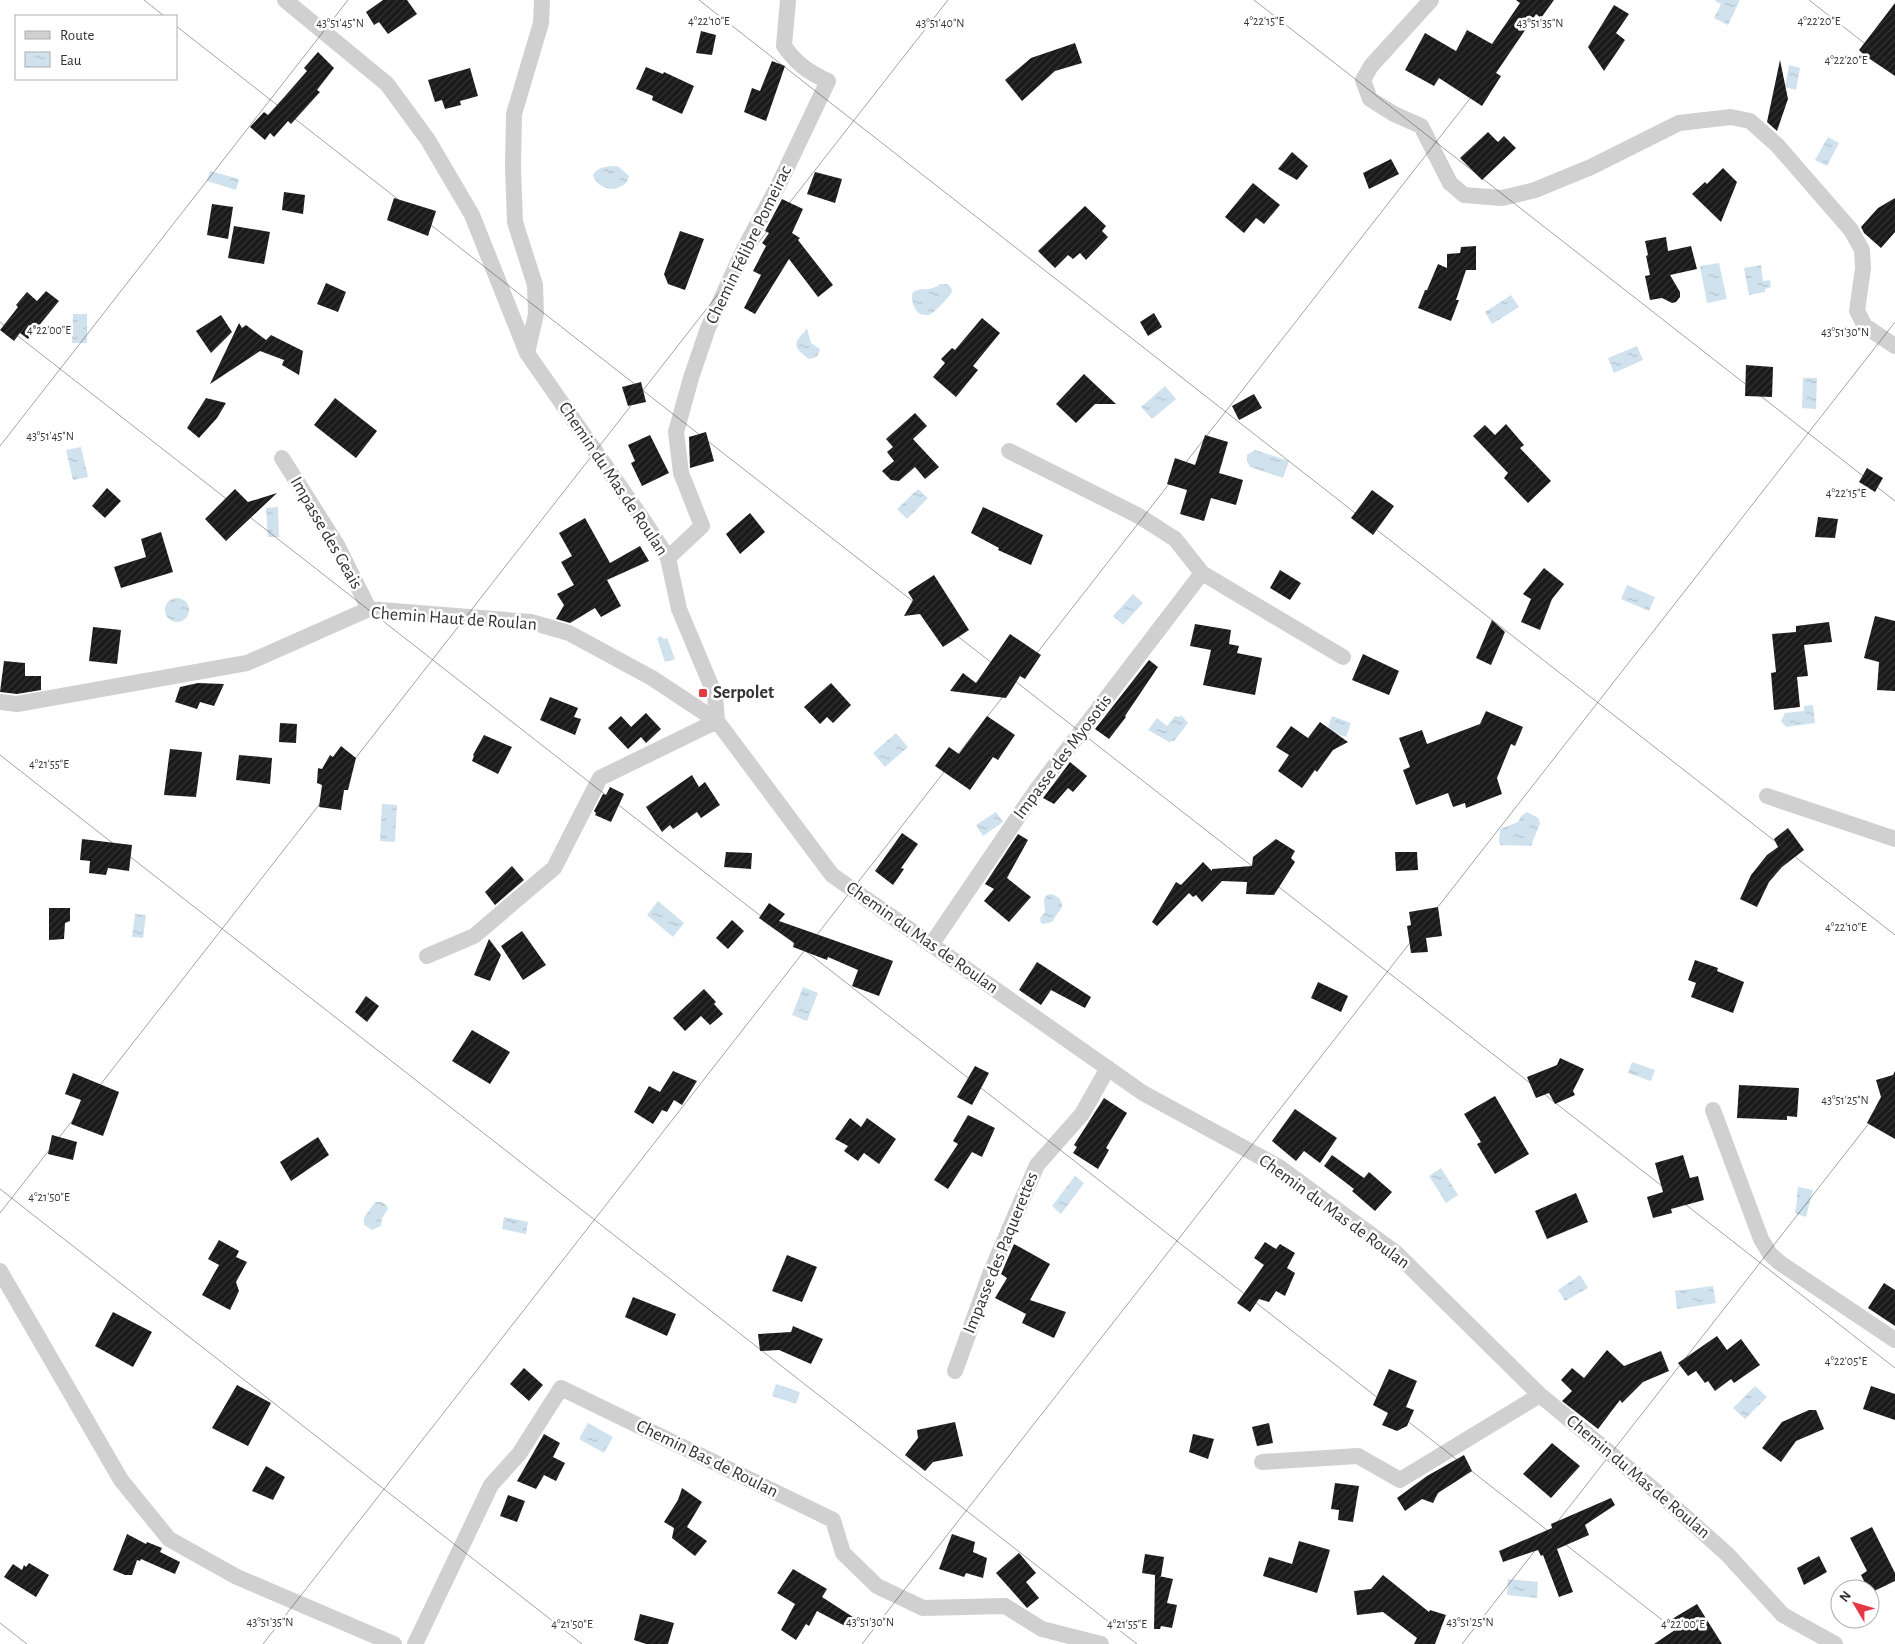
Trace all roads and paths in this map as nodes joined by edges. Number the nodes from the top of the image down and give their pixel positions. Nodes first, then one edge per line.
1 (286, 0) edge
2 (542, 0) edge
3 (788, 0) edge
4 (1431, 0) edge
5 (1895, 346) edge
6 (527, 353) junction
7 (1009, 451) dead end
8 (282, 458) dead end
9 (668, 558) junction
10 (1202, 573) junction
11 (369, 609) junction
12 (1343, 657) dead end
13 (0, 702) edge
14 (717, 721) junction
15 (1767, 796) dead end
16 (1895, 839) edge
17 (931, 945) junction
18 (428, 956) dead end
19 (1108, 1068) junction
20 (1713, 1110) dead end
21 (0, 1271) edge
22 (1895, 1340) edge
23 (955, 1371) dead end
24 (1540, 1394) junction
25 (1262, 1462) dead end
26 (394, 1644) edge
27 (415, 1644) edge
28 (1101, 1644) edge
29 (1835, 1644) edge

1 - 6 street, Chemin du Mas de Roulan
2 - 6 street
3 - 9 street, Chemin Félibre Pomeirac
4 - 5 street
6 - 9 street, Chemin du Mas de Roulan
7 - 10 street
8 - 11 street, Impasse des Geais
9 - 14 street, Chemin du Mas de Roulan
10 - 12 street
10 - 17 street, Impasse des Myosotis
11 - 13 street, Chemin Haut de Roulan
11 - 14 street, Chemin Haut de Roulan
14 - 17 street, Chemin du Mas de Roulan
14 - 18 street
15 - 16 street
17 - 19 street, Chemin du Mas de Roulan
19 - 23 street, Impasse des Paquerettes
19 - 24 street, Chemin du Mas de Roulan
20 - 22 street
21 - 26 street
24 - 25 street
24 - 29 street, Chemin du Mas de Roulan
27 - 28 street, Chemin Bas de Roulan

